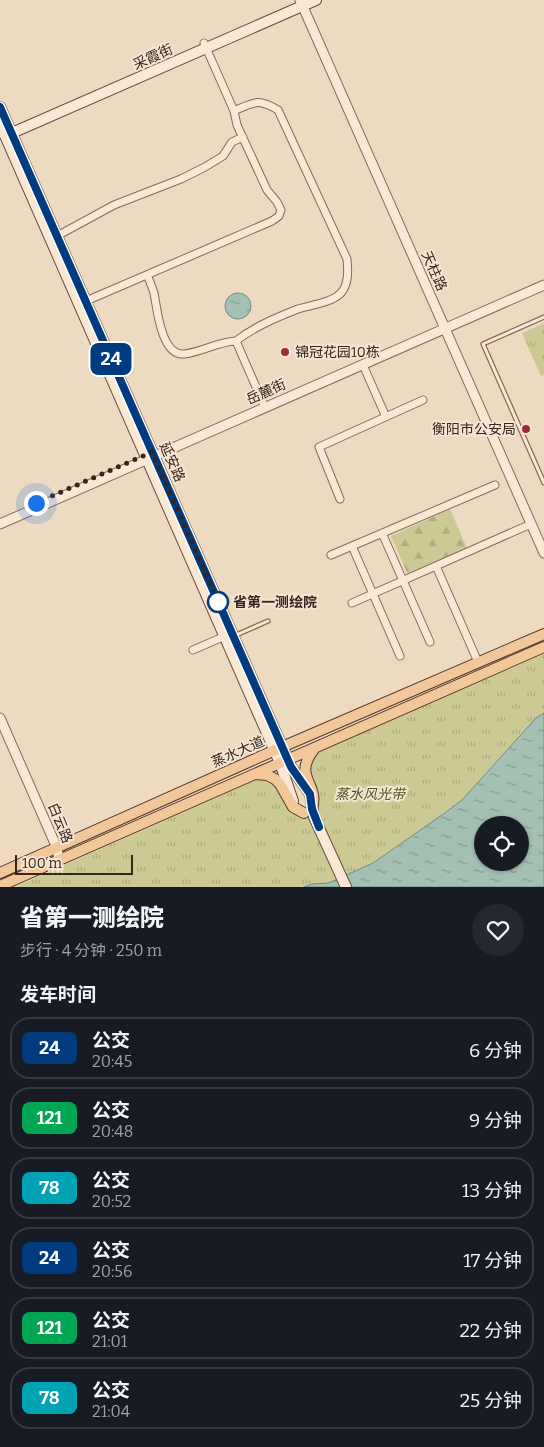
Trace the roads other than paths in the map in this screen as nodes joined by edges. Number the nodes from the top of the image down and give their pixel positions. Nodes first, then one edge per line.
1 (316, 0) edge
2 (301, 2) edge
3 (205, 46) junction
4 (0, 107) edge
5 (234, 111) junction
6 (4, 132) edge
7 (243, 137) junction
8 (57, 236) junction
9 (147, 275) junction
10 (544, 285) edge
11 (86, 301) junction
12 (544, 317) edge
13 (444, 327) junction
14 (236, 341) junction
15 (363, 365) junction
16 (423, 400) dead end
17 (263, 403) junction
18 (386, 417) junction
19 (150, 456) junction
20 (544, 483) edge
21 (495, 486) dead end
22 (340, 499) dead end
23 (0, 519) edge
24 (0, 524) edge
25 (531, 524) junction
26 (382, 533) junction
27 (352, 546) junction
28 (544, 553) edge
29 (331, 555) dead end
30 (436, 566) junction
31 (403, 580) junction
32 (373, 594) junction
33 (352, 603) dead end
34 (268, 621) dead end
35 (544, 634) edge
36 (229, 636) junction
37 (430, 642) dead end
38 (544, 647) edge
39 (194, 650) dead end
40 (400, 656) dead end
41 (478, 662) junction
42 (0, 718) edge
43 (0, 727) edge
44 (3, 740) edge
45 (316, 747) junction
46 (278, 749) junction
47 (284, 761) junction
48 (255, 774) junction
49 (308, 811) junction
50 (316, 828) junction
51 (55, 849) junction
52 (59, 860) junction
53 (0, 873) edge
54 (0, 886) edge
55 (339, 887) edge
56 (346, 887) edge

1 - 2 main road, 采霞街
2 - 3 main road, 采霞街
2 - 13 street, 天柱路
3 - 5 street
3 - 6 main road, 采霞街
4 - 6 main road, 延安路
5 - 7 street
5 - 14 street
6 - 8 main road, 延安路
6 - 19 main road, 延安路
7 - 8 street
7 - 9 street
8 - 11 main road, 延安路
9 - 11 street
9 - 14 street
10 - 13 street, 岳麓街
11 - 19 main road, 延安路
12 - 20 lane
13 - 15 street, 岳麓街
13 - 17 street, 岳麓街
13 - 25 street, 天柱路
14 - 17 street
15 - 18 street
15 - 19 street, 岳麓街
16 - 18 street
17 - 19 street, 岳麓街
18 - 22 street
19 - 23 street, 岳麓街
19 - 24 street, 岳麓街
19 - 36 main road, 延安路
21 - 26 street
25 - 28 street, 天柱路
25 - 30 street
26 - 27 street
26 - 31 street
27 - 29 street
27 - 32 street
30 - 31 street
30 - 41 street
31 - 32 street
31 - 37 street
32 - 33 street
32 - 40 street
34 - 36 lane
35 - 41 main road, 蒸水大道
36 - 39 street
36 - 46 main road, 延安路
38 - 45 main road, 蒸水大道
41 - 46 main road, 蒸水大道
42 - 51 street, 白云路
43 - 44 street, 白云路
44 - 51 street, 白云路
45 - 47 main road, 蒸水大道
45 - 49 main road
46 - 47 main road, 延安路
46 - 51 main road, 蒸水大道
47 - 48 main road, 蒸水大道
47 - 49 main road, 延安路
47 - 49 main road, 延安路
48 - 49 main road
48 - 52 main road, 蒸水大道
49 - 50 main road, 延安路
50 - 55 main road
50 - 56 main road
51 - 52 street, 白云路
51 - 53 main road, 蒸水大道
52 - 54 main road, 蒸水大道

